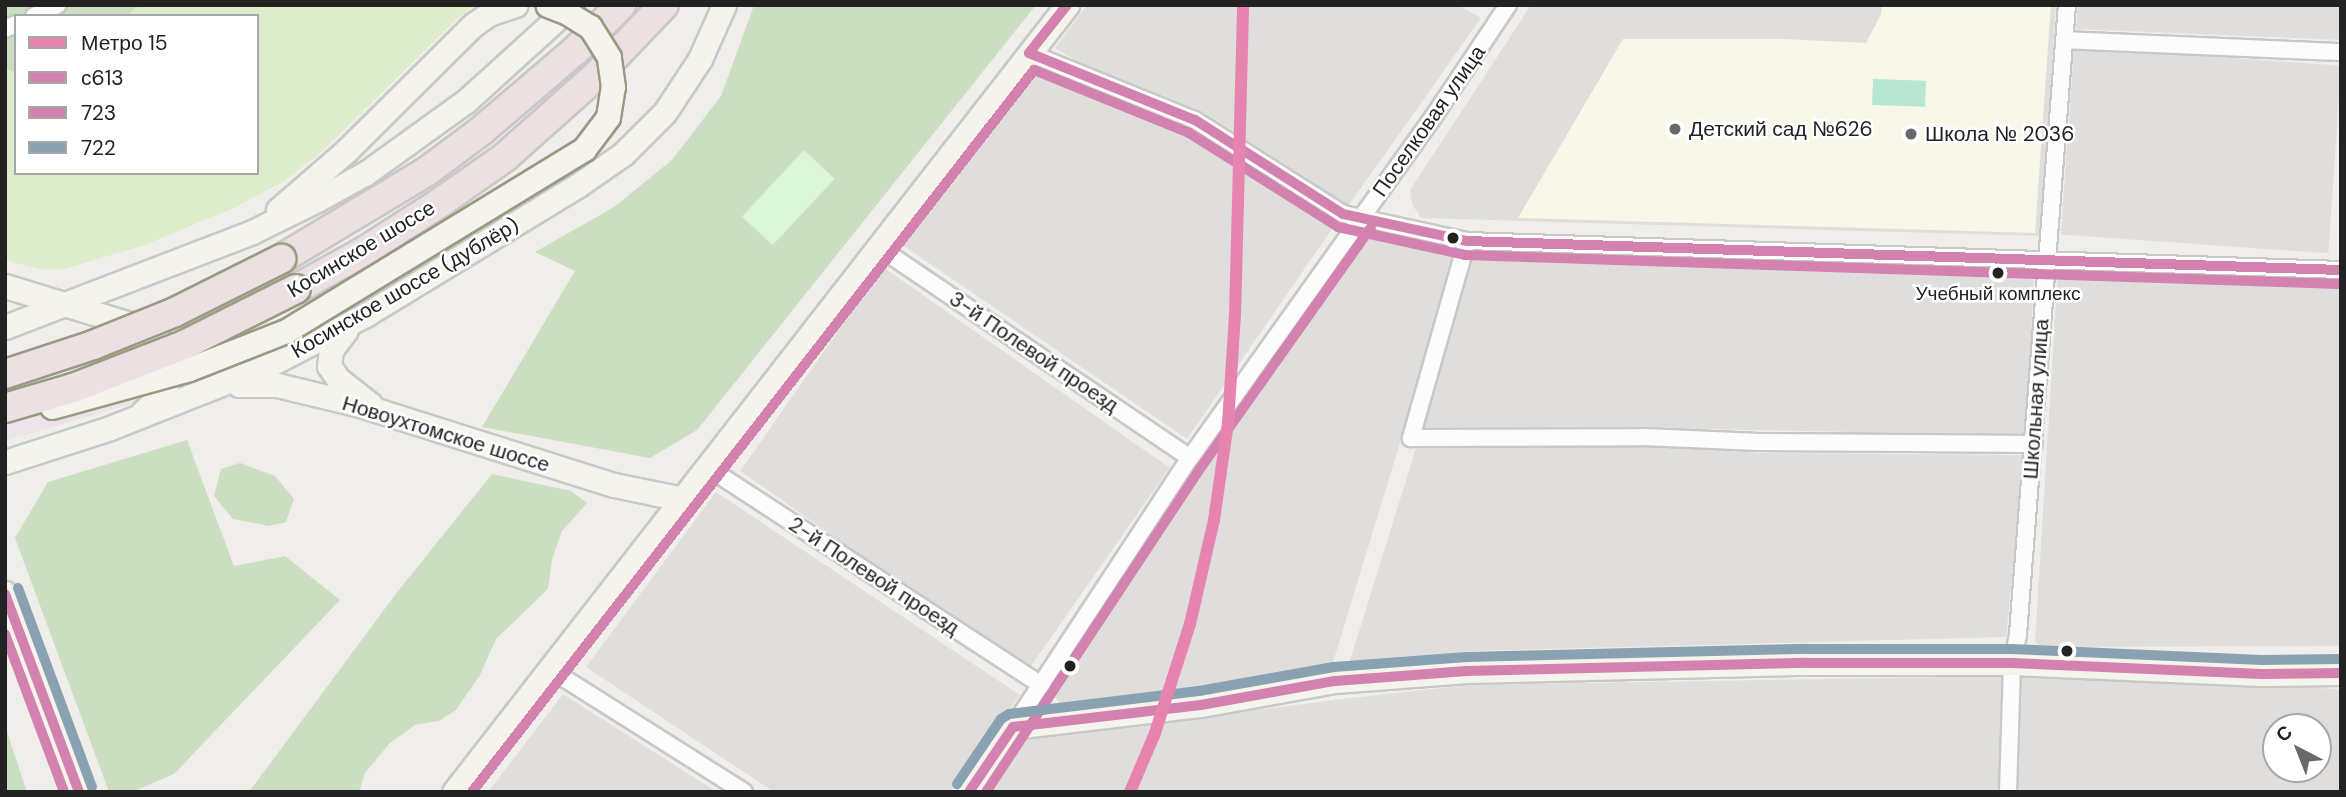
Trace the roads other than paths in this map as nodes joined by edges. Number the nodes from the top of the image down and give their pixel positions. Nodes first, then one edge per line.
1 (58, 5) edge
2 (515, 5) edge
3 (547, 5) edge
4 (572, 5) edge
5 (621, 5) edge
6 (664, 5) edge
7 (724, 5) edge
8 (1067, 5) edge
9 (1488, 5) edge
10 (2067, 5) edge
11 (1506, 9) edge
12 (38, 14) edge
13 (2065, 40) junction
14 (2341, 52) edge
15 (1029, 53) junction
16 (1360, 219) junction
17 (251, 232) junction
18 (1467, 241) junction
19 (877, 246) junction
20 (2046, 258) junction
21 (2341, 270) edge
22 (5, 286) edge
23 (71, 303) junction
24 (367, 314) junction
25 (5, 327) edge
26 (5, 374) edge
27 (210, 390) junction
28 (5, 408) edge
29 (382, 411) junction
30 (5, 415) edge
31 (136, 419) junction
32 (2034, 444) junction
33 (1190, 458) junction
34 (5, 462) edge
35 (707, 467) junction
36 (682, 499) junction
37 (5, 593) edge
38 (2012, 663) junction
39 (551, 670) junction
40 (2341, 673) edge
41 (1042, 685) junction
42 (1013, 727) junction
43 (79, 792) edge
44 (454, 792) edge
45 (744, 792) edge
46 (969, 792) edge
47 (2008, 792) edge

1 - 12 street
2 - 17 street
3 - 30 street, bridge
4 - 17 street
5 - 26 highway, Косинское шоссе, bridge
6 - 28 highway, Косинское шоссе, bridge
7 - 24 street, Косинское шоссе (дублёр)
8 - 15 street
9 - 11 street
10 - 13 street, Школьная улица
11 - 16 street, Поселковая улица
13 - 14 street
13 - 20 street, Школьная улица
15 - 16 street
15 - 19 street
16 - 18 street
16 - 33 street, Поселковая улица
17 - 23 street
18 - 20 street
18 - 32 street
19 - 33 street, 3-й Полевой проезд
19 - 35 street
20 - 21 street
20 - 32 street, Школьная улица
22 - 23 street
23 - 25 street
23 - 31 street
24 - 27 street, Косинское шоссе (дублёр)
24 - 29 street
27 - 29 street, Новоухтомское шоссе
27 - 31 street, Косинское шоссе (дублёр)
29 - 36 street, Новоухтомское шоссе
31 - 34 street, Косинское шоссе (дублёр)
32 - 38 street, Школьная улица
33 - 41 street, Поселковая улица
35 - 36 street
35 - 41 street, 2-й Полевой проезд
36 - 39 street
37 - 43 street
38 - 40 street
38 - 42 street
38 - 47 street, Школьная улица
39 - 44 street
39 - 45 street
41 - 42 street, Поселковая улица
42 - 46 street, Поселковая улица

